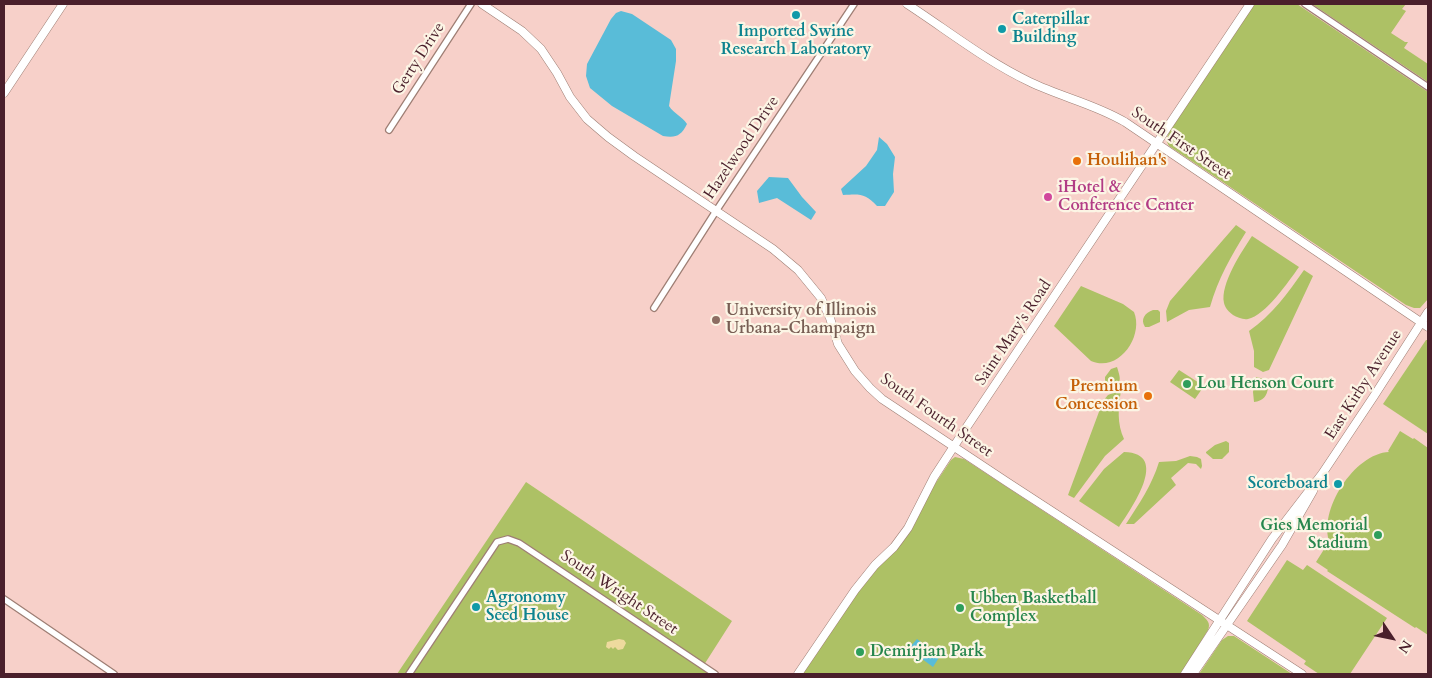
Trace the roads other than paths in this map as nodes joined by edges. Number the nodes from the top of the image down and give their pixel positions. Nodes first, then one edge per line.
1 (62, 4) edge
2 (471, 4) edge
3 (482, 4) edge
4 (854, 4) edge
5 (907, 4) edge
6 (1250, 4) edge
7 (1305, 4) edge
8 (1428, 87) edge
9 (4, 92) edge
10 (389, 130) dead end
11 (1157, 143) junction
12 (716, 211) junction
13 (654, 308) dead end
14 (1428, 312) edge
15 (1425, 324) edge
16 (954, 446) junction
17 (4, 599) edge
18 (1223, 623) junction
19 (114, 674) edge
20 (409, 674) edge
21 (715, 674) edge
22 (798, 674) edge
23 (1185, 674) edge
24 (1193, 674) edge
25 (1302, 674) edge

1 - 9 street
2 - 10 street, Gerty Drive
3 - 12 street, South Fourth Street
4 - 12 street, Hazelwood Drive
5 - 11 street, South First Street
6 - 11 street, Saint Mary's Road
7 - 8 street
11 - 15 street, South First Street
11 - 16 street, Saint Mary's Road
12 - 13 street, Hazelwood Drive
12 - 16 street, South Fourth Street
14 - 15 street, East Kirby Avenue
15 - 18 street, East Kirby Avenue
16 - 18 street, South Fourth Street
16 - 22 street, Saint Mary's Road
17 - 19 street
18 - 23 street, East Kirby Avenue
18 - 24 street, East Kirby Avenue
18 - 25 street, South Fourth Street
20 - 21 street, South Wright Street

